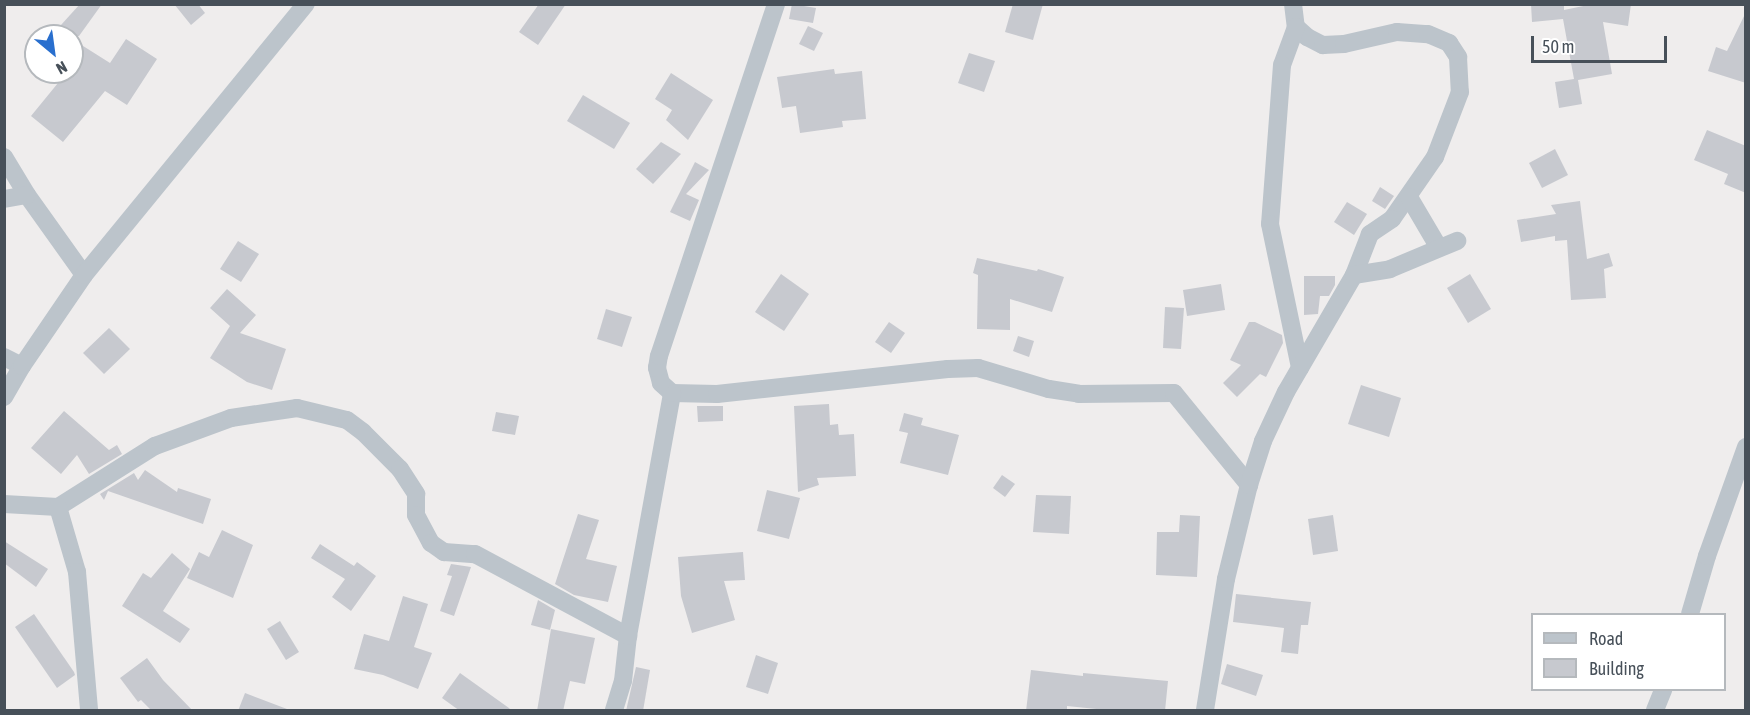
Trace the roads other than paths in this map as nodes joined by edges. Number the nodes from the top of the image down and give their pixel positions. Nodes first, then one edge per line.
1 (306, 4) edge
2 (776, 4) edge
3 (1293, 4) edge
4 (1296, 27) junction
5 (4, 157) edge
6 (27, 195) junction
7 (1409, 196) junction
8 (4, 199) edge
9 (1456, 241) dead end
10 (1439, 248) junction
11 (84, 275) junction
12 (1354, 275) junction
13 (4, 357) edge
14 (22, 366) junction
15 (1300, 369) junction
16 (672, 393) junction
17 (4, 398) edge
18 (1746, 447) edge
19 (1249, 484) junction
20 (4, 504) edge
21 (58, 507) junction
22 (1691, 613) edge
23 (628, 636) junction
24 (1663, 691) edge
25 (89, 711) edge
26 (614, 711) edge
27 (1205, 711) edge
28 (1655, 711) edge

1 - 11 street
2 - 16 street
3 - 4 street
4 - 7 street
4 - 15 street
5 - 6 street
6 - 8 street
6 - 11 street
7 - 10 street
7 - 12 street
9 - 10 street
10 - 12 street
11 - 14 street
12 - 15 street
13 - 14 street
14 - 17 street
15 - 19 street
16 - 19 street
16 - 23 street
18 - 22 street
19 - 27 street
20 - 21 street
21 - 23 street
21 - 25 street
23 - 26 street
24 - 28 street

